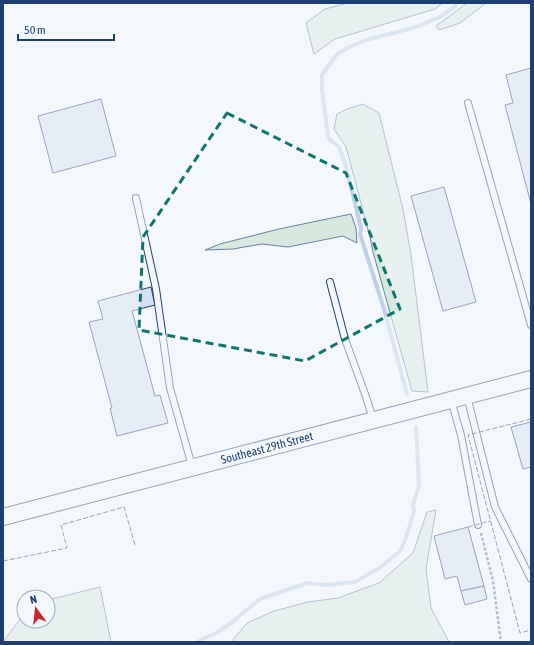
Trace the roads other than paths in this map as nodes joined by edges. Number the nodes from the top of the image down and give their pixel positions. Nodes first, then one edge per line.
1 (468, 103) dead end
2 (136, 198) dead end
3 (330, 282) dead end
4 (531, 325) edge
5 (531, 379) edge
6 (467, 396) junction
7 (451, 400) junction
8 (373, 421) junction
9 (193, 468) junction
10 (3, 517) edge
11 (478, 525) road end
12 (531, 579) edge

1 - 4 lane
2 - 9 lane
3 - 8 lane
5 - 6 main road, Southeast 29th Street
6 - 7 main road, Southeast 29th Street
6 - 12 lane
7 - 8 main road, Southeast 29th Street
7 - 11 lane
8 - 9 main road, Southeast 29th Street
9 - 10 main road, Southeast 29th Street

